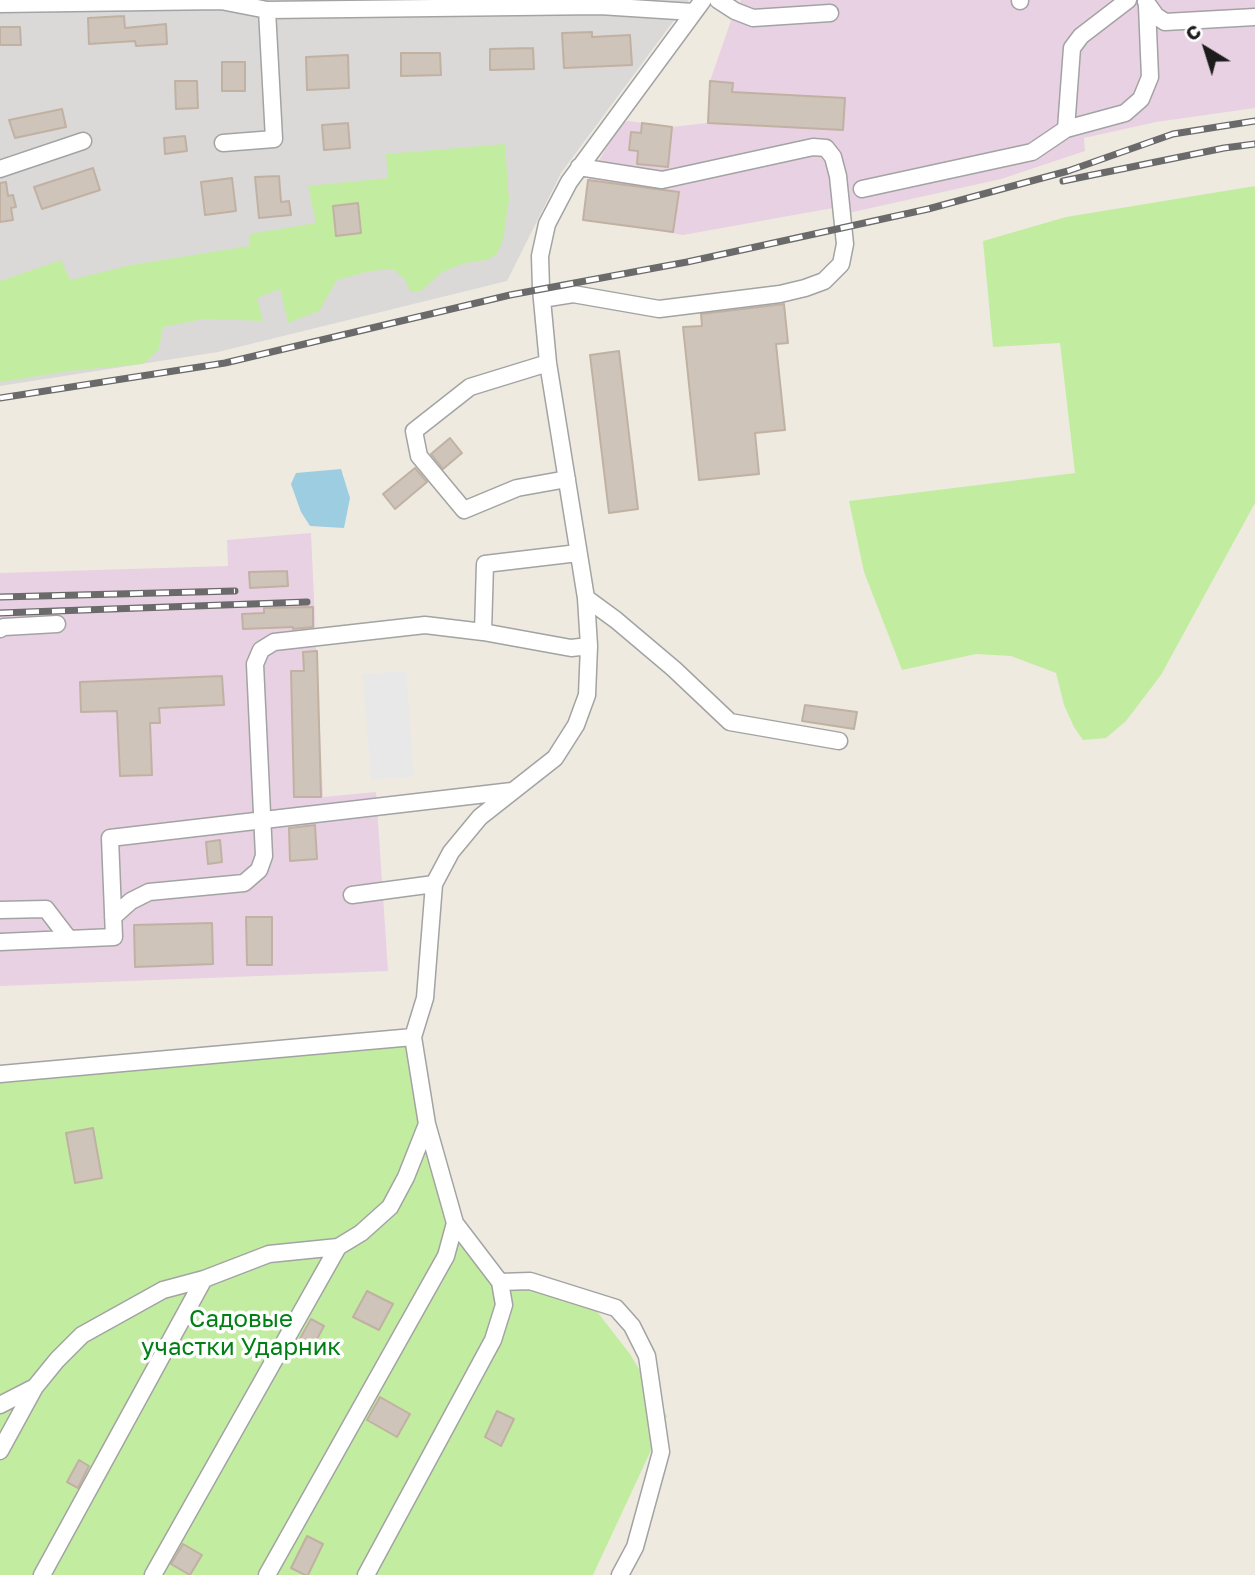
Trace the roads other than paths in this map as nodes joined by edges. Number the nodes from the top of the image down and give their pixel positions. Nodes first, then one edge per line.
1 (718, 0) edge
2 (1128, 0) edge
3 (221, 1) edge
4 (1146, 3) edge
5 (0, 4) edge
6 (698, 6) edge
7 (267, 10) junction
8 (830, 13) dead end
9 (1255, 18) edge
10 (1066, 129) junction
11 (83, 141) dead end
12 (223, 143) dead end
13 (579, 167) junction
14 (0, 169) edge
15 (862, 189) dead end
16 (542, 299) junction
17 (548, 363) junction
18 (567, 480) junction
19 (578, 553) junction
20 (586, 598) junction
21 (57, 624) dead end
22 (0, 629) edge
23 (483, 632) junction
24 (589, 646) junction
25 (839, 741) dead end
26 (512, 791) junction
27 (261, 820) junction
28 (433, 884) junction
29 (352, 895) dead end
30 (0, 909) edge
31 (113, 917) junction
32 (69, 939) junction
33 (0, 942) edge
34 (413, 1037) junction
35 (0, 1074) edge
36 (427, 1124) junction
37 (455, 1223) junction
38 (338, 1247) junction
39 (204, 1279) junction
40 (500, 1282) junction
41 (35, 1387) junction
42 (0, 1405) edge
43 (0, 1451) edge
44 (42, 1575) edge
45 (153, 1575) edge
46 (267, 1575) edge
47 (366, 1575) edge
48 (620, 1575) edge

1 - 8 street
2 - 10 street
3 - 5 street
3 - 7 street
4 - 9 street
4 - 10 street
6 - 7 street
6 - 13 street
7 - 12 street
10 - 15 street
11 - 14 street
13 - 16 street
13 - 16 street
16 - 17 street
17 - 18 street
17 - 18 street
18 - 19 street
19 - 20 street
19 - 23 street
20 - 24 street
20 - 25 street
21 - 22 street
23 - 24 street
23 - 27 street
24 - 26 street
26 - 27 street
26 - 28 street
27 - 31 street
27 - 31 street
28 - 29 street
28 - 34 street
30 - 32 street
31 - 32 street
32 - 33 street
34 - 35 street
34 - 36 street
36 - 37 street
36 - 38 street
37 - 40 street
37 - 46 street
38 - 39 street
38 - 45 street
39 - 41 street
39 - 44 street
40 - 47 street
40 - 48 street
41 - 42 street
41 - 43 street

